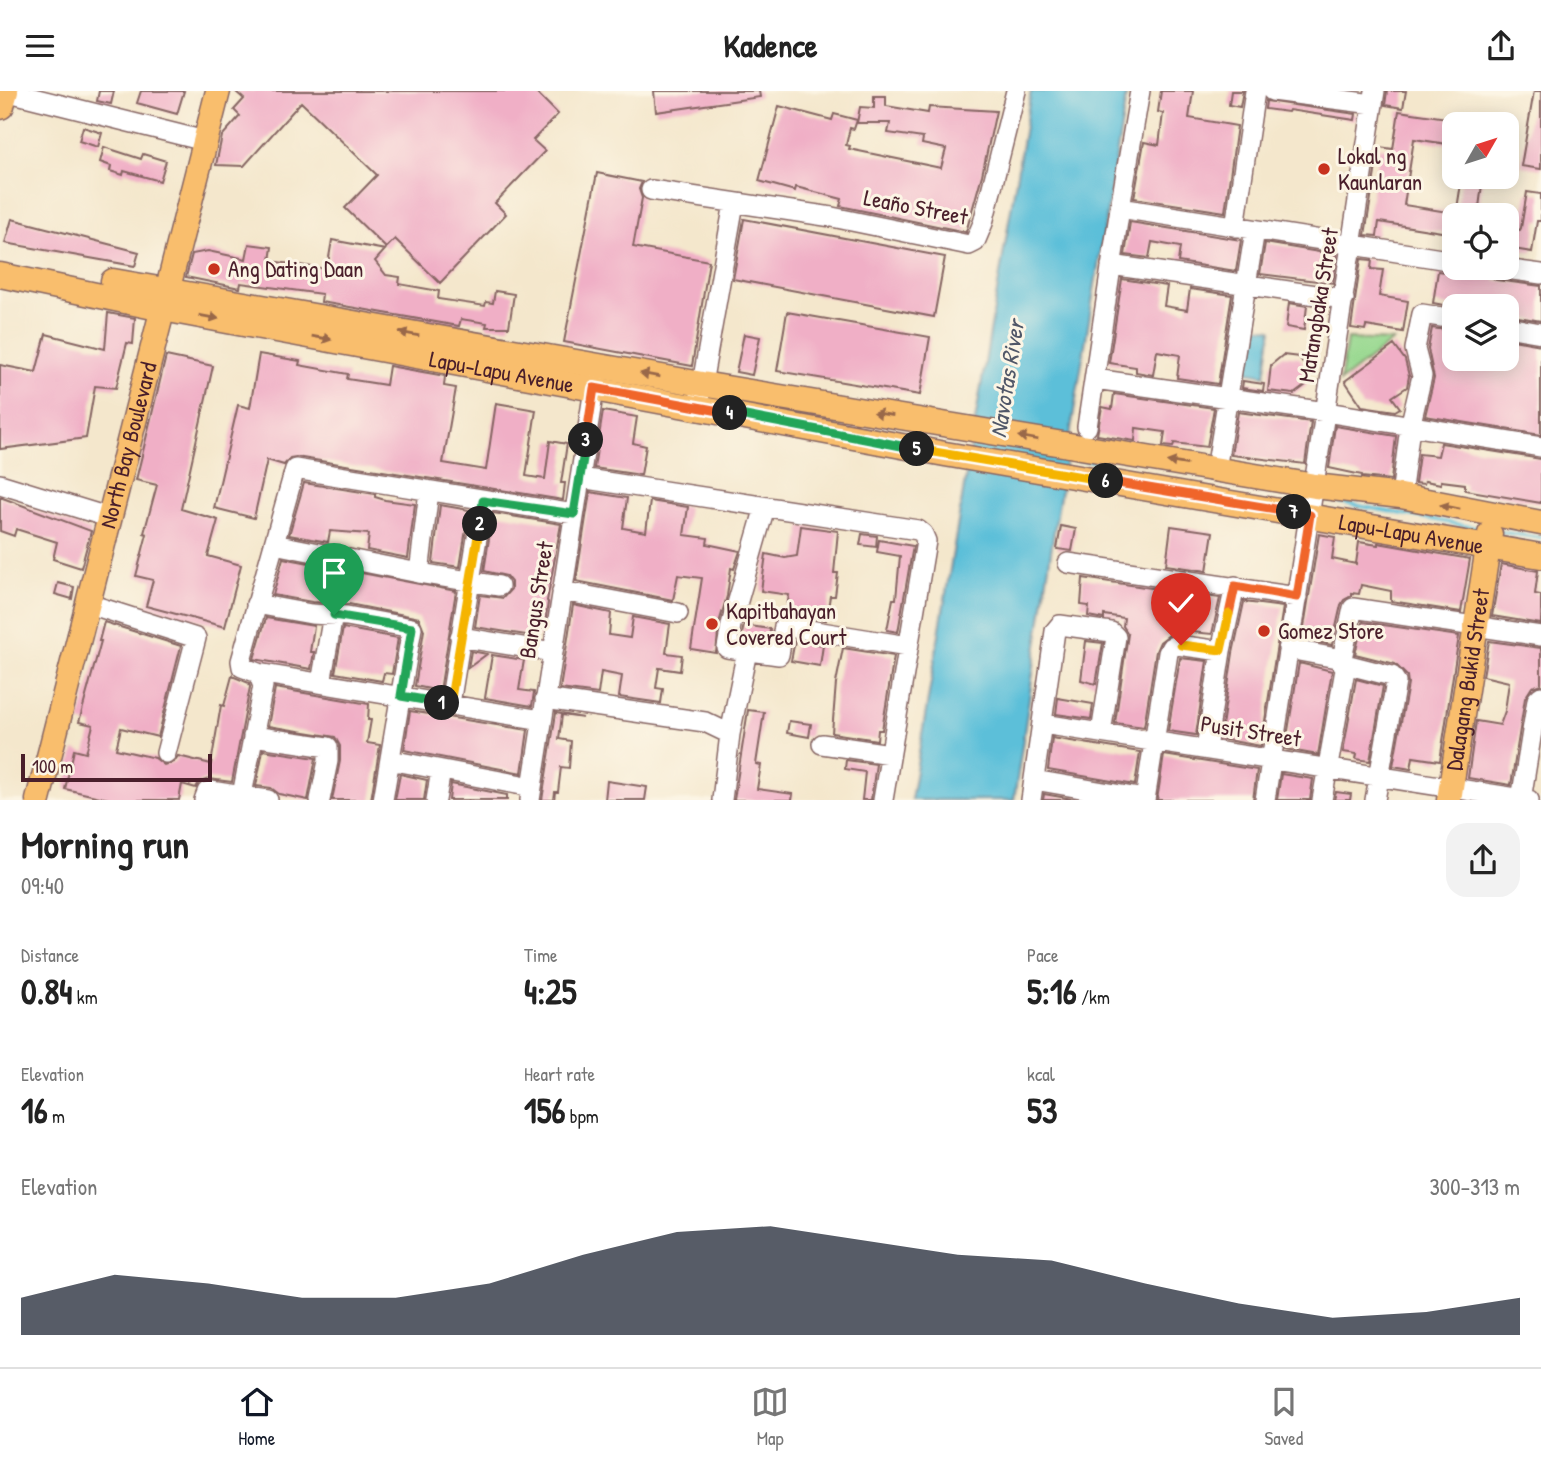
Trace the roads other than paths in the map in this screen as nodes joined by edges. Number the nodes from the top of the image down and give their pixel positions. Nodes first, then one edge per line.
1 (5, 91) edge
2 (218, 91) edge
3 (1016, 91) edge
4 (1140, 91) edge
5 (1255, 91) edge
6 (1272, 91) edge
7 (1374, 98) edge
8 (0, 105) edge
9 (205, 141) junction
10 (651, 190) dead end
11 (734, 203) junction
12 (1120, 208) junction
13 (1245, 229) junction
14 (1352, 245) junction
15 (1442, 259) edge
16 (0, 260) edge
17 (1111, 265) junction
18 (1519, 271) edge
19 (1541, 274) edge
20 (0, 275) edge
21 (1248, 284) junction
22 (1344, 299) junction
23 (165, 300) junction
24 (1442, 317) edge
25 (1519, 329) edge
26 (1541, 333) edge
27 (596, 377) junction
28 (1095, 379) junction
29 (700, 396) junction
30 (1228, 398) junction
31 (1326, 412) junction
32 (1410, 427) junction
33 (1091, 438) junction
34 (1541, 447) edge
35 (1216, 470) junction
36 (580, 478) junction
37 (0, 484) edge
38 (1315, 486) junction
39 (429, 491) junction
40 (1401, 496) junction
41 (483, 501) junction
42 (765, 507) junction
43 (574, 514) junction
44 (1310, 515) junction
45 (1493, 516) junction
46 (111, 519) junction
47 (1541, 523) edge
48 (274, 544) junction
49 (1488, 548) junction
50 (1541, 556) edge
51 (1068, 563) dead end
52 (419, 573) junction
53 (469, 580) junction
54 (499, 586) dead end
55 (1235, 586) junction
56 (562, 591) junction
57 (1297, 597) junction
58 (89, 604) junction
59 (256, 604) junction
60 (678, 613) dead end
61 (334, 615) junction
62 (1477, 628) junction
63 (1541, 636) edge
64 (460, 637) junction
65 (908, 646) junction
66 (1289, 649) junction
67 (1221, 650) junction
68 (747, 651) junction
69 (553, 653) junction
70 (1344, 661) junction
71 (250, 670) junction
72 (321, 683) junction
73 (401, 696) junction
74 (1541, 696) edge
75 (545, 699) junction
76 (450, 704) junction
77 (542, 720) junction
78 (1042, 724) junction
79 (1101, 733) junction
80 (730, 734) junction
81 (253, 736) junction
82 (1155, 741) junction
83 (822, 744) dead end
84 (1206, 749) junction
85 (166, 753) dead end
86 (890, 754) junction
87 (390, 759) junction
88 (1270, 759) junction
89 (1327, 768) junction
90 (441, 770) junction
91 (1379, 776) junction
92 (1034, 780) junction
93 (531, 793) edge
94 (1450, 794) edge
95 (242, 795) junction
96 (205, 796) edge
97 (1145, 799) edge
98 (38, 800) edge
99 (264, 800) edge
100 (320, 800) edge
101 (383, 800) edge
102 (436, 800) edge
103 (722, 800) edge
104 (883, 800) edge
105 (1031, 800) edge
106 (1265, 800) edge
107 (1322, 800) edge
108 (1375, 800) edge
109 (1524, 800) edge

1 - 8 highway
1 - 9 street
2 - 9 main road, North Bay Boulevard
3 - 11 street, Leaño Street
4 - 12 street
5 - 13 street
6 - 7 street
7 - 14 street, Matangbaka Street
9 - 23 main road, North Bay Boulevard
10 - 11 street
11 - 29 street
12 - 13 street
12 - 17 street
13 - 14 street
13 - 21 street
14 - 15 street
14 - 22 street, Matangbaka Street
16 - 23 main road, Lapu-Lapu Avenue
17 - 21 street
17 - 28 street
18 - 19 street
20 - 23 main road, Lapu-Lapu Avenue
21 - 22 street
21 - 30 street
22 - 31 street, Matangbaka Street
23 - 27 main road, Lapu-Lapu Avenue
23 - 46 main road, North Bay Boulevard
24 - 32 street
25 - 26 street
27 - 29 main road, Lapu-Lapu Avenue
27 - 36 street, Bangus Street
28 - 30 street
28 - 33 street
33 -> 29 main road, Lapu-Lapu Avenue
29 - 44 main road, Lapu-Lapu Avenue
30 - 31 street
30 - 35 street
31 - 32 street
31 - 38 street, Matangbaka Street
32 - 34 street
32 - 40 street
35 -> 33 main road, Lapu-Lapu Avenue
35 - 38 main road, Lapu-Lapu Avenue
36 - 42 street
36 - 43 street, Bangus Street
37 - 46 street
38 - 40 main road, Lapu-Lapu Avenue
38 - 44 street, Matangbaka Street
39 - 41 street
39 - 48 street
39 - 52 street
45 -> 40 main road, Lapu-Lapu Avenue
41 - 43 street
41 - 53 street
42 - 65 street
42 - 68 street
43 - 56 street, Bangus Street
44 - 49 main road, Lapu-Lapu Avenue
44 - 57 street, Matangbaka Street
45 - 47 main road, Lapu-Lapu Avenue
45 - 49 main road, Dalagang Bukid Street
46 - 58 main road, North Bay Boulevard
48 - 52 street
48 - 59 street
49 - 50 main road, Lapu-Lapu Avenue
49 - 62 main road, Dalagang Bukid Street
51 - 55 street
52 - 53 street
53 - 54 street
53 - 64 street
55 - 57 street
55 - 67 street
56 - 60 street
56 - 69 street, Bangus Street
57 - 66 street, Matangbaka Street
58 - 85 street
58 - 98 main road, North Bay Boulevard
59 - 61 street
59 - 71 street
61 - 72 street
61 - 73 street
62 - 63 street
62 - 70 street
62 - 94 main road, Dalagang Bukid Street
64 - 69 street
64 - 76 street
65 - 68 street
65 - 86 street
66 - 70 street
66 - 88 street, Matangbaka Street
67 - 82 street
67 - 84 street
68 - 80 street
69 - 75 street, Bangus Street
70 - 89 street
70 - 91 street
71 - 72 street
71 - 81 street
72 - 73 street
73 - 76 street
73 - 87 street
74 - 109 street
75 - 77 street, Bangus Street
75 - 80 street
76 - 77 street
77 - 93 street, Bangus Street
78 - 79 street, Pusit Street
78 - 79 street
78 - 92 street
79 - 82 street, Pusit Street
80 - 103 street
81 - 95 street
81 - 100 street
82 - 84 street, Pusit Street
82 - 97 street
83 - 86 street
84 - 88 street, Pusit Street
86 - 104 street
87 - 90 street
87 - 101 street
88 - 89 street, Pusit Street
88 - 106 street, Matangbaka Street
89 - 91 street, Pusit Street
89 - 107 street
90 - 93 street
90 - 102 street
91 - 94 street, Pusit Street
91 - 108 street
92 - 97 street
92 - 105 street
94 - 109 street, Pusit Street
95 - 96 street
95 - 99 street

